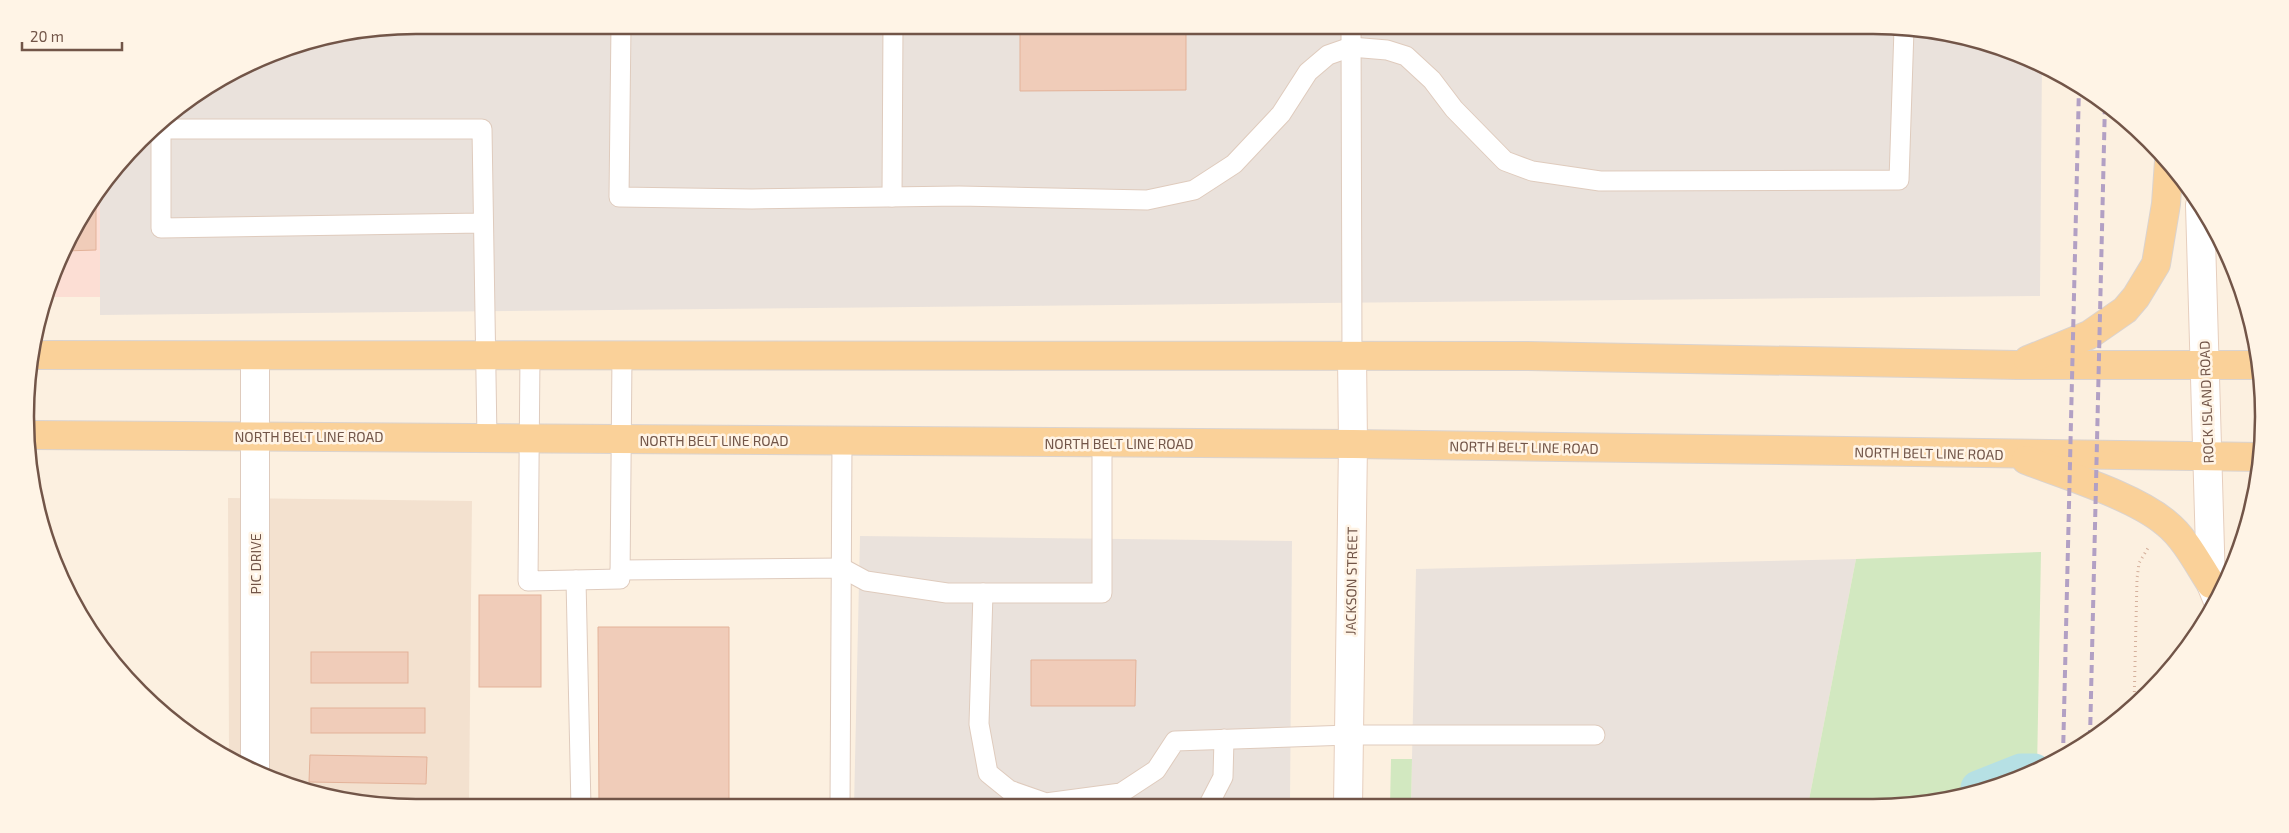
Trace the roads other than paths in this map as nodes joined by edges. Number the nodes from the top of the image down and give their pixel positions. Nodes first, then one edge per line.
1 (621, 34) edge
2 (893, 34) edge
3 (1351, 34) edge
4 (1904, 35) edge
5 (1351, 47) junction
6 (165, 128) edge
7 (161, 132) edge
8 (2168, 174) edge
9 (892, 197) junction
10 (2200, 219) edge
11 (482, 224) junction
12 (39, 355) edge
13 (255, 356) junction
14 (487, 356) junction
15 (530, 356) junction
16 (622, 356) junction
17 (1352, 356) junction
18 (2017, 364) junction
19 (2252, 365) edge
20 (2205, 366) junction
21 (35, 435) edge
22 (255, 436) junction
23 (487, 438) junction
24 (529, 438) junction
25 (621, 439) junction
26 (842, 441) junction
27 (1102, 443) junction
28 (1354, 444) junction
29 (2011, 454) junction
30 (2208, 457) junction
31 (2253, 457) edge
32 (842, 568) junction
33 (620, 570) junction
34 (576, 580) junction
35 (2214, 590) edge
36 (2213, 591) edge
37 (983, 593) junction
38 (1349, 735) junction
39 (1596, 735) dead end
40 (1224, 739) junction
41 (255, 763) edge
42 (581, 799) edge
43 (840, 799) edge
44 (1035, 799) edge
45 (1076, 799) edge
46 (1212, 799) edge
47 (1348, 799) edge

1 - 9 lane
2 - 9 lane
3 - 5 lane
4 - 5 lane
5 - 9 lane
5 - 17 lane
6 - 11 lane
7 - 11 lane
8 - 18 main road
10 - 20 street, ROCK ISLAND ROAD
11 - 14 lane
12 - 13 main road
13 - 14 main road
13 - 22 street, PIC DRIVE
14 - 15 main road
14 - 23 lane
15 - 16 main road
15 - 24 lane
16 - 17 main road
16 - 25 lane
17 - 18 main road
17 - 28 street, JACKSON STREET
18 - 20 main road
19 - 20 main road
20 - 30 street, ROCK ISLAND ROAD
21 - 22 main road, NORTH BELT LINE ROAD
22 - 23 main road, NORTH BELT LINE ROAD
22 - 41 street, PIC DRIVE
23 - 24 main road, NORTH BELT LINE ROAD
24 - 25 main road, NORTH BELT LINE ROAD
24 - 34 lane
25 - 26 main road, NORTH BELT LINE ROAD
25 - 33 lane
26 - 27 main road, NORTH BELT LINE ROAD
26 - 32 lane
27 - 28 main road, NORTH BELT LINE ROAD
27 - 37 lane
28 - 29 main road, NORTH BELT LINE ROAD
28 - 38 street, JACKSON STREET
29 - 30 main road, NORTH BELT LINE ROAD
29 - 36 main road
30 - 31 main road, NORTH BELT LINE ROAD
30 - 35 street, ROCK ISLAND ROAD
32 - 33 lane
32 - 37 lane
32 - 43 lane
33 - 34 lane
34 - 42 lane
37 - 44 lane
38 - 39 lane
38 - 40 lane
38 - 47 street, JACKSON STREET
40 - 45 lane
40 - 46 lane

